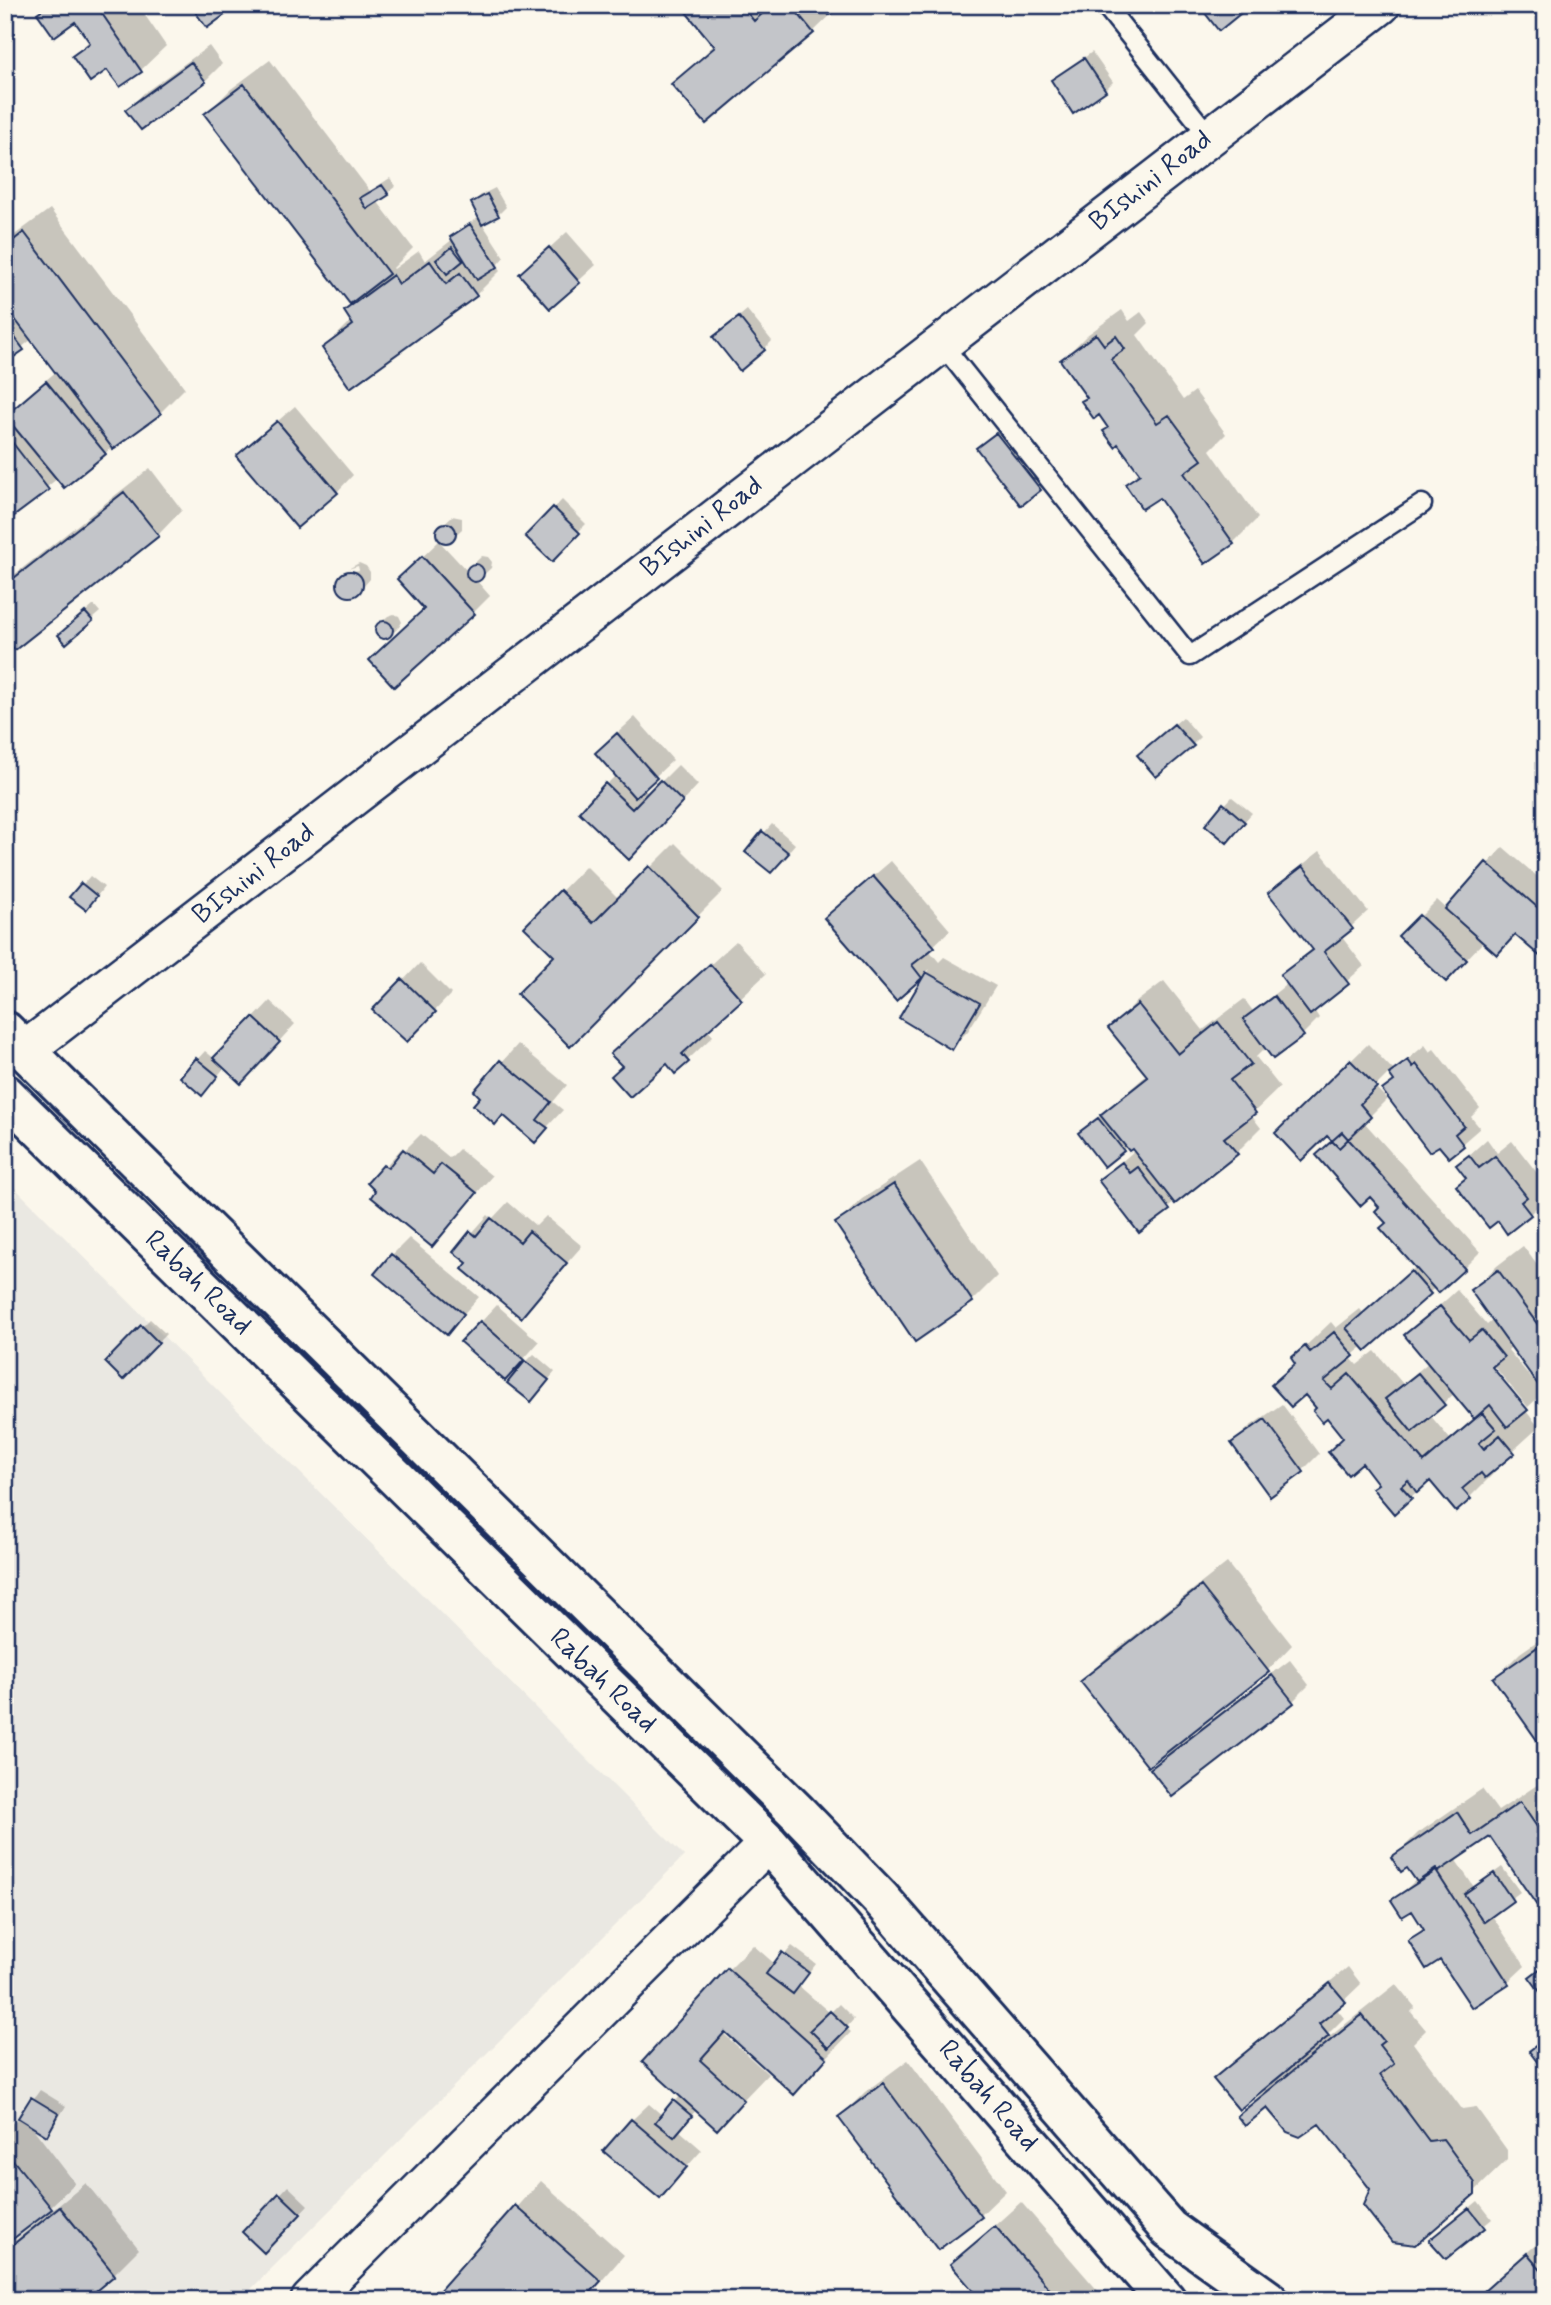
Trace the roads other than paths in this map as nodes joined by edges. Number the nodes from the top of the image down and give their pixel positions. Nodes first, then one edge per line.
1 (1105, 5) edge
2 (1381, 5) edge
3 (1209, 136) junction
4 (941, 343) junction
5 (1422, 504) dead end
6 (15, 1041) edge
7 (5, 1094) edge
8 (768, 1843) junction
9 (310, 2300) edge
10 (1166, 2300) edge
11 (1268, 2300) edge

1 - 3 lane
2 - 3 street, BIshini Road
3 - 4 street, BIshini Road
4 - 5 lane
4 - 6 street, BIshini Road
6 - 11 main road, Rabah Road
7 - 8 main road, Rabah Road
8 - 9 street
8 - 10 main road, Rabah Road

